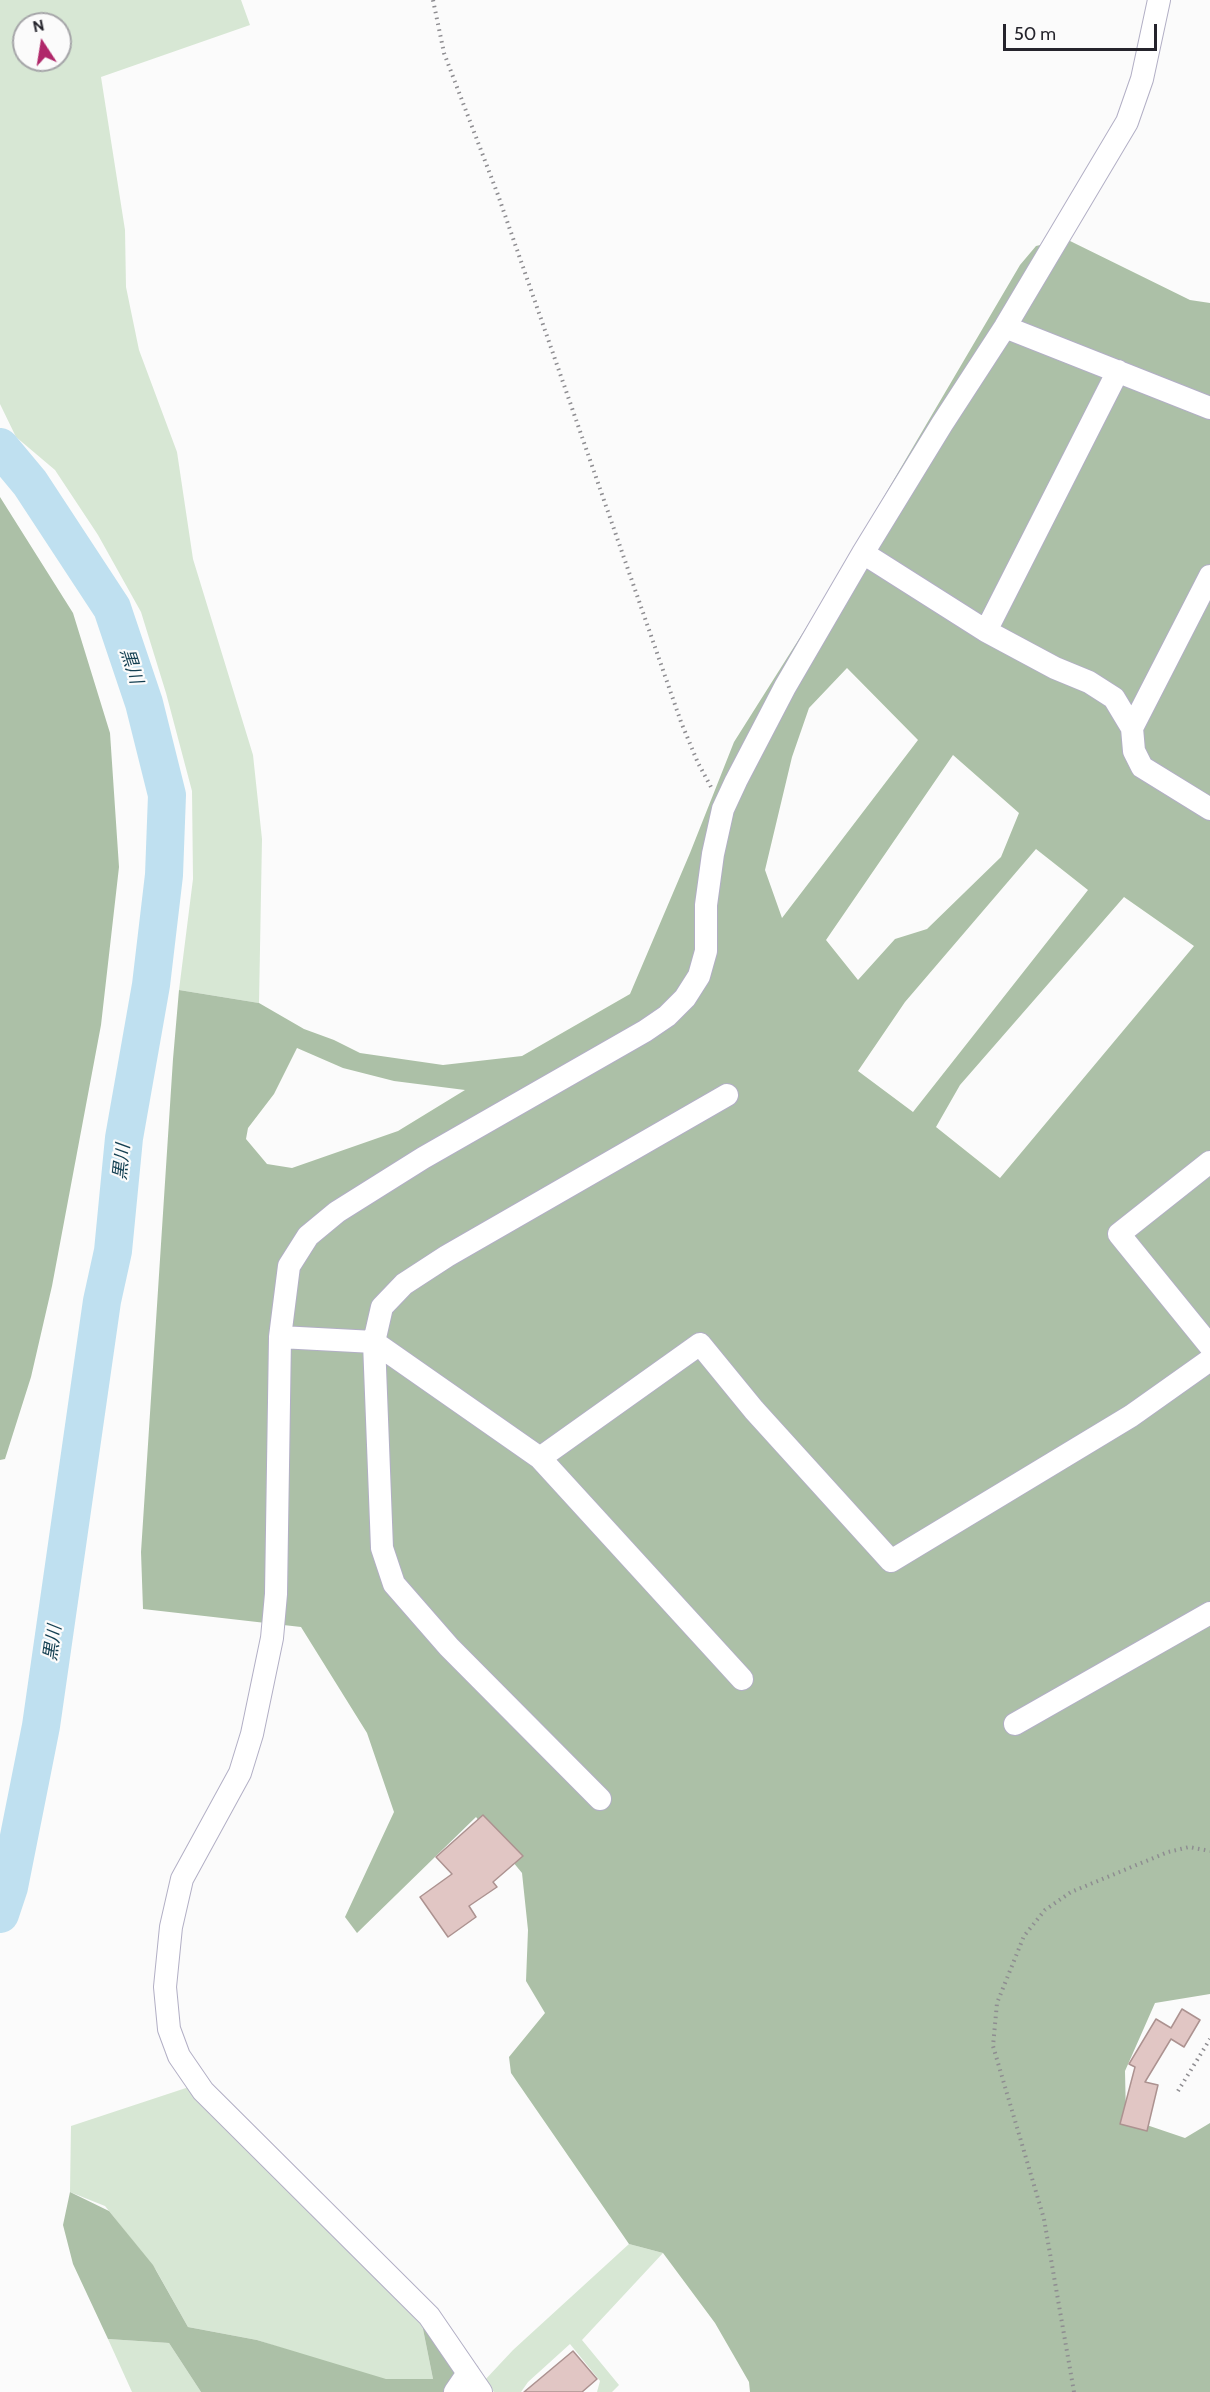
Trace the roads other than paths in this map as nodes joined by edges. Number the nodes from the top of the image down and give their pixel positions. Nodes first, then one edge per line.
1 (1159, 0) edge
2 (1005, 327) junction
3 (1118, 371) junction
4 (1210, 408) edge
5 (863, 553) junction
6 (1210, 576) edge
7 (986, 630) junction
8 (1132, 728) junction
9 (1210, 809) edge
10 (727, 1095) dead end
11 (1210, 1162) edge
12 (280, 1337) junction
13 (374, 1342) junction
14 (1210, 1346) edge
15 (1210, 1360) edge
16 (540, 1458) junction
17 (1210, 1613) edge
18 (742, 1678) dead end
19 (1014, 1724) dead end
20 (600, 1799) dead end
21 (468, 2373) junction
22 (455, 2392) edge
23 (481, 2392) edge

1 - 2 street
2 - 3 street
2 - 5 street
3 - 4 street
3 - 7 street
5 - 7 street
5 - 12 street
6 - 8 street
7 - 8 street
8 - 9 street
10 - 13 street
11 - 14 street
12 - 13 street
12 - 21 street
13 - 16 street
13 - 20 street
15 - 16 street
16 - 18 street
17 - 19 street
21 - 22 street
21 - 23 street

